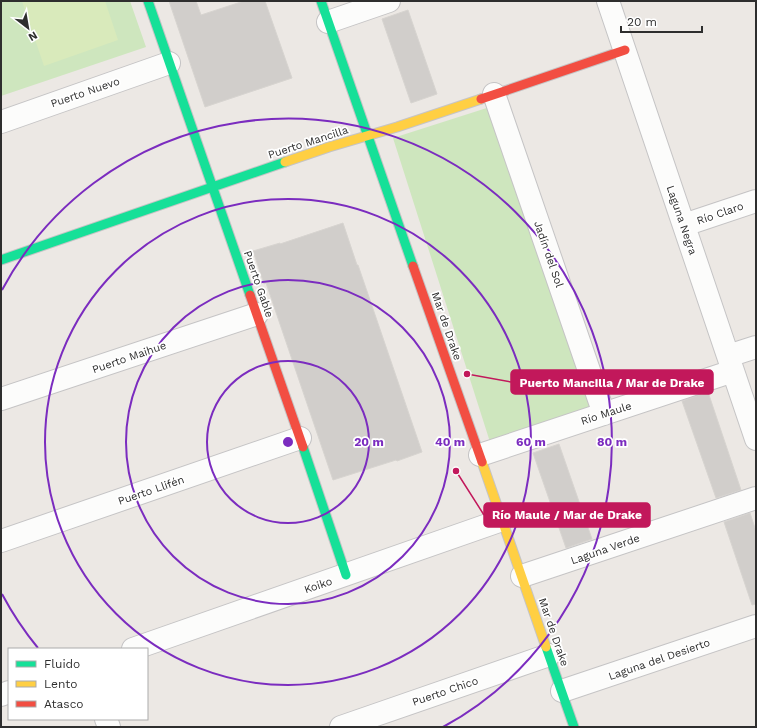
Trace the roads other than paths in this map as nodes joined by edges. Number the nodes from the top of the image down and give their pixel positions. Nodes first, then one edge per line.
1 (148, 1) edge
2 (321, 1) edge
3 (389, 1) edge
4 (608, 1) edge
5 (328, 22) junction
6 (625, 50) junction
7 (170, 63) junction
8 (494, 94) junction
9 (1, 122) edge
10 (368, 135) junction
11 (213, 187) junction
12 (756, 201) edge
13 (684, 225) junction
14 (1, 260) edge
15 (257, 314) junction
16 (756, 347) edge
17 (730, 364) junction
18 (1, 400) edge
19 (604, 414) junction
20 (300, 438) junction
21 (756, 439) edge
22 (480, 455) junction
23 (756, 498) edge
24 (502, 520) junction
25 (1, 541) edge
26 (346, 575) junction
27 (522, 576) junction
28 (756, 626) edge
29 (136, 648) edge
30 (549, 655) junction
31 (562, 691) junction
32 (341, 727) edge
33 (574, 727) edge

1 - 7 street, Puerto Gable
2 - 5 street, Mar de Drake
3 - 5 street
4 - 6 street, Laguna Negra
5 - 10 street, Mar de Drake
6 - 8 street, Puerto Mancilla
6 - 13 street, Laguna Negra
7 - 9 street, Puerto Nuevo
7 - 11 street, Puerto Gable
8 - 10 street, Puerto Mancilla
8 - 19 street, Jadín del Sol
10 - 11 street, Puerto Mancilla
10 - 22 street, Mar de Drake
11 - 14 street, Puerto Mancilla
11 - 15 street, Puerto Gable
12 - 13 street, Río Claro
13 - 17 street, Laguna Negra
15 - 18 street, Puerto Maihue
15 - 20 street, Puerto Gable
16 - 17 street, Río Maule
17 - 19 street, Río Maule
17 - 21 street, Laguna Negra
19 - 22 street, Río Maule
20 - 25 street, Puerto Llifén
20 - 26 street, Puerto Gable
22 - 24 street, Mar de Drake
23 - 27 street, Laguna Verde
24 - 26 street, Koiko
24 - 27 street, Mar de Drake
26 - 29 street, Koiko
27 - 30 street, Mar de Drake
28 - 31 street, Laguna del Desierto
30 - 31 street, Mar de Drake
30 - 32 street, Puerto Chico
31 - 33 street, Mar de Drake

